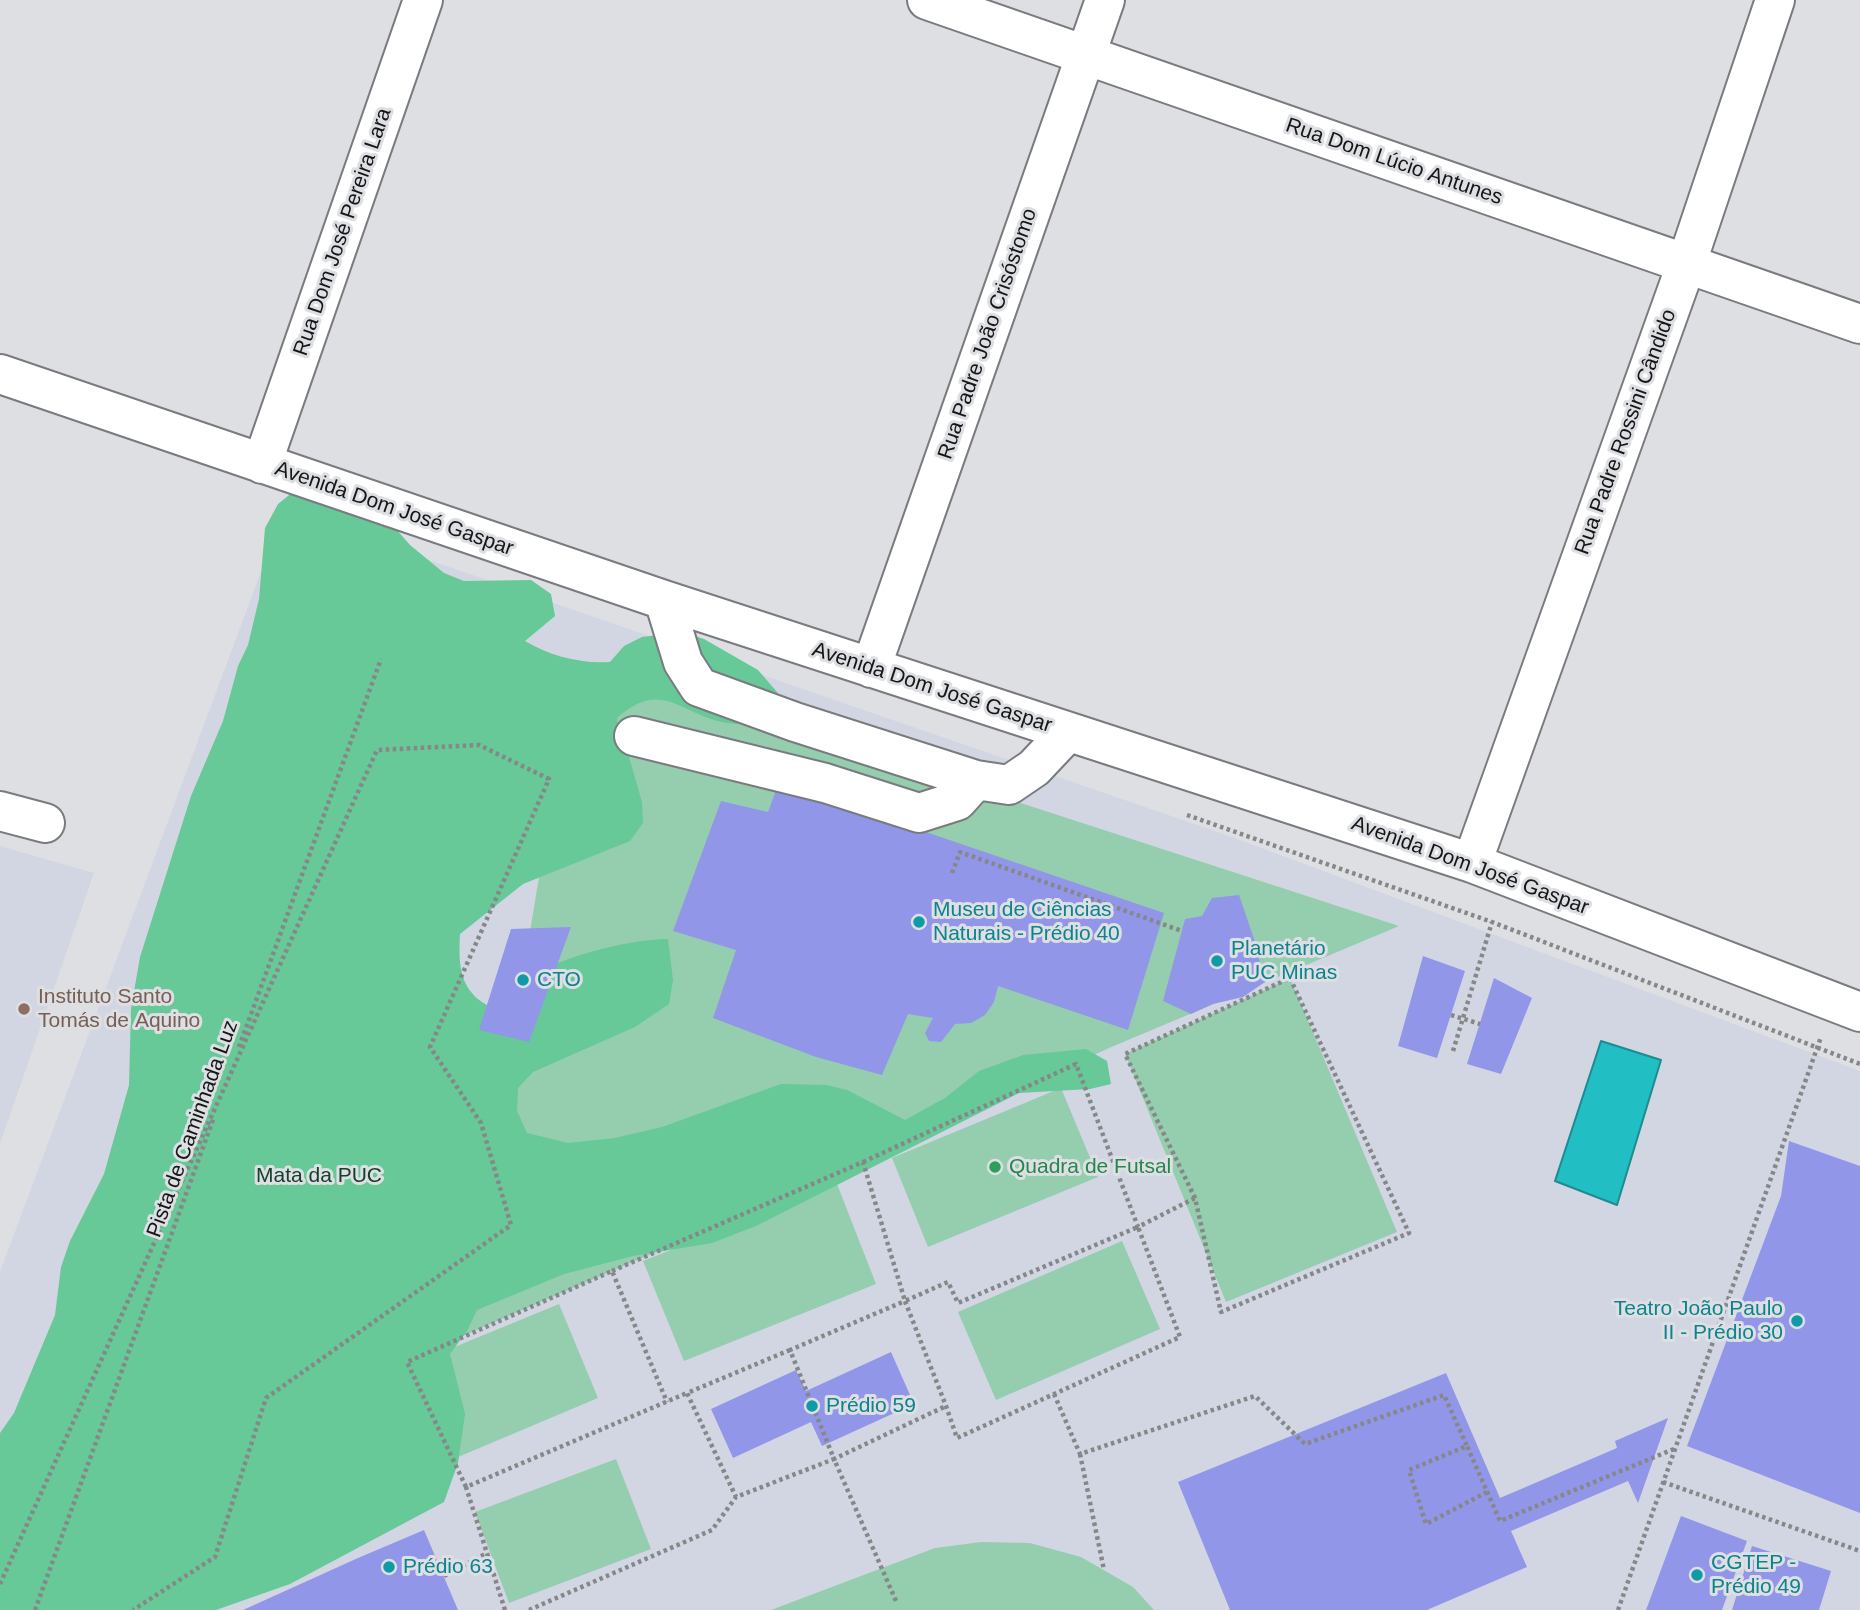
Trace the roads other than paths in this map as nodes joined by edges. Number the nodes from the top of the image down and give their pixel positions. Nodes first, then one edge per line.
1 (424, 0) edge
2 (927, 0) edge
3 (1105, 0) edge
4 (1775, 0) edge
5 (1086, 54) junction
6 (1686, 265) junction
7 (1860, 324) edge
8 (0, 374) edge
9 (262, 464) junction
10 (664, 600) junction
11 (871, 668) junction
12 (1068, 733) junction
13 (634, 736) dead end
14 (976, 780) junction
15 (0, 811) edge
16 (45, 823) dead end
17 (1472, 863) junction
18 (1847, 1007) edge

1 - 9 street, Rua Dom José Pereira Lara
2 - 5 street, Rua Dom Lúcio Antunes
3 - 5 street, Rua Padre João Crisóstomo
4 - 6 street, Rua Padre Rossini Cândido
5 - 6 street, Rua Dom Lúcio Antunes
5 - 11 street, Rua Padre João Crisóstomo
6 - 7 street, Rua Dom Lúcio Antunes
6 - 17 street, Rua Padre Rossini Cândido
8 - 9 street, Avenida Dom José Gaspar
9 - 10 street, Avenida Dom José Gaspar
10 - 11 street, Avenida Dom José Gaspar
10 - 14 street
11 - 12 street, Avenida Dom José Gaspar
12 - 14 street
12 - 17 street, Avenida Dom José Gaspar
13 - 14 street
15 - 16 street
17 - 18 street, Avenida Dom José Gaspar

